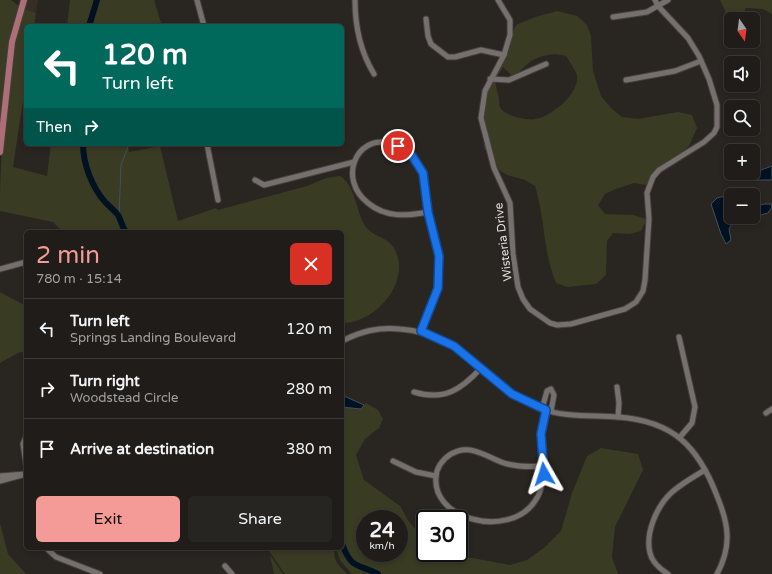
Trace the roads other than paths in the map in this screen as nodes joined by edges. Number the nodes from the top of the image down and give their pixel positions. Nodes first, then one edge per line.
1 (24, 0) edge
2 (197, 0) edge
3 (355, 0) edge
4 (498, 0) edge
5 (656, 0) edge
6 (668, 0) edge
7 (658, 6) junction
8 (613, 17) dead end
9 (426, 19) dead end
10 (203, 24) edge
11 (504, 55) junction
12 (701, 61) junction
13 (546, 64) dead end
14 (374, 74) dead end
15 (490, 79) junction
16 (626, 80) dead end
17 (207, 146) edge
18 (0, 152) edge
19 (354, 162) junction
20 (255, 180) dead end
21 (218, 200) dead end
22 (428, 212) junction
23 (24, 263) edge
24 (0, 269) edge
25 (421, 331) junction
26 (679, 337) dead end
27 (344, 340) edge
28 (481, 368) junction
29 (617, 386) dead end
30 (414, 392) dead end
31 (772, 409) edge
32 (547, 410) junction
33 (766, 413) dead end
34 (618, 417) junction
35 (680, 437) junction
36 (393, 461) dead end
37 (543, 466) junction
38 (705, 470) junction
39 (24, 474) edge
40 (24, 475) edge
41 (0, 476) edge
42 (436, 476) junction
43 (0, 481) edge
44 (48, 550) edge
45 (225, 566) dead end
46 (100, 574) edge
47 (232, 574) edge
48 (668, 574) edge
49 (717, 574) edge

1 - 18 main road
2 - 10 street
3 - 14 street
4 - 11 street, Wisteria Drive
5 - 7 street, Wisteria Drive
6 - 7 street
7 - 8 street
7 - 12 street, Wisteria Drive
9 - 11 street
11 - 15 street, Wisteria Drive
12 - 15 street, Wisteria Drive
12 - 16 street
13 - 15 street
17 - 21 street
19 - 20 street
19 - 22 street
19 - 22 street
22 - 25 street
23 - 24 street
25 - 27 street
25 - 28 street
26 - 35 street
28 - 30 street
28 - 32 street
29 - 34 street
31 - 33 street
32 - 34 street
32 - 37 street
34 - 35 street
35 - 38 street
36 - 42 street
37 - 42 street
37 - 42 street
38 - 48 street
38 - 49 street
39 - 41 street
40 - 43 street
44 - 46 street
45 - 47 street

